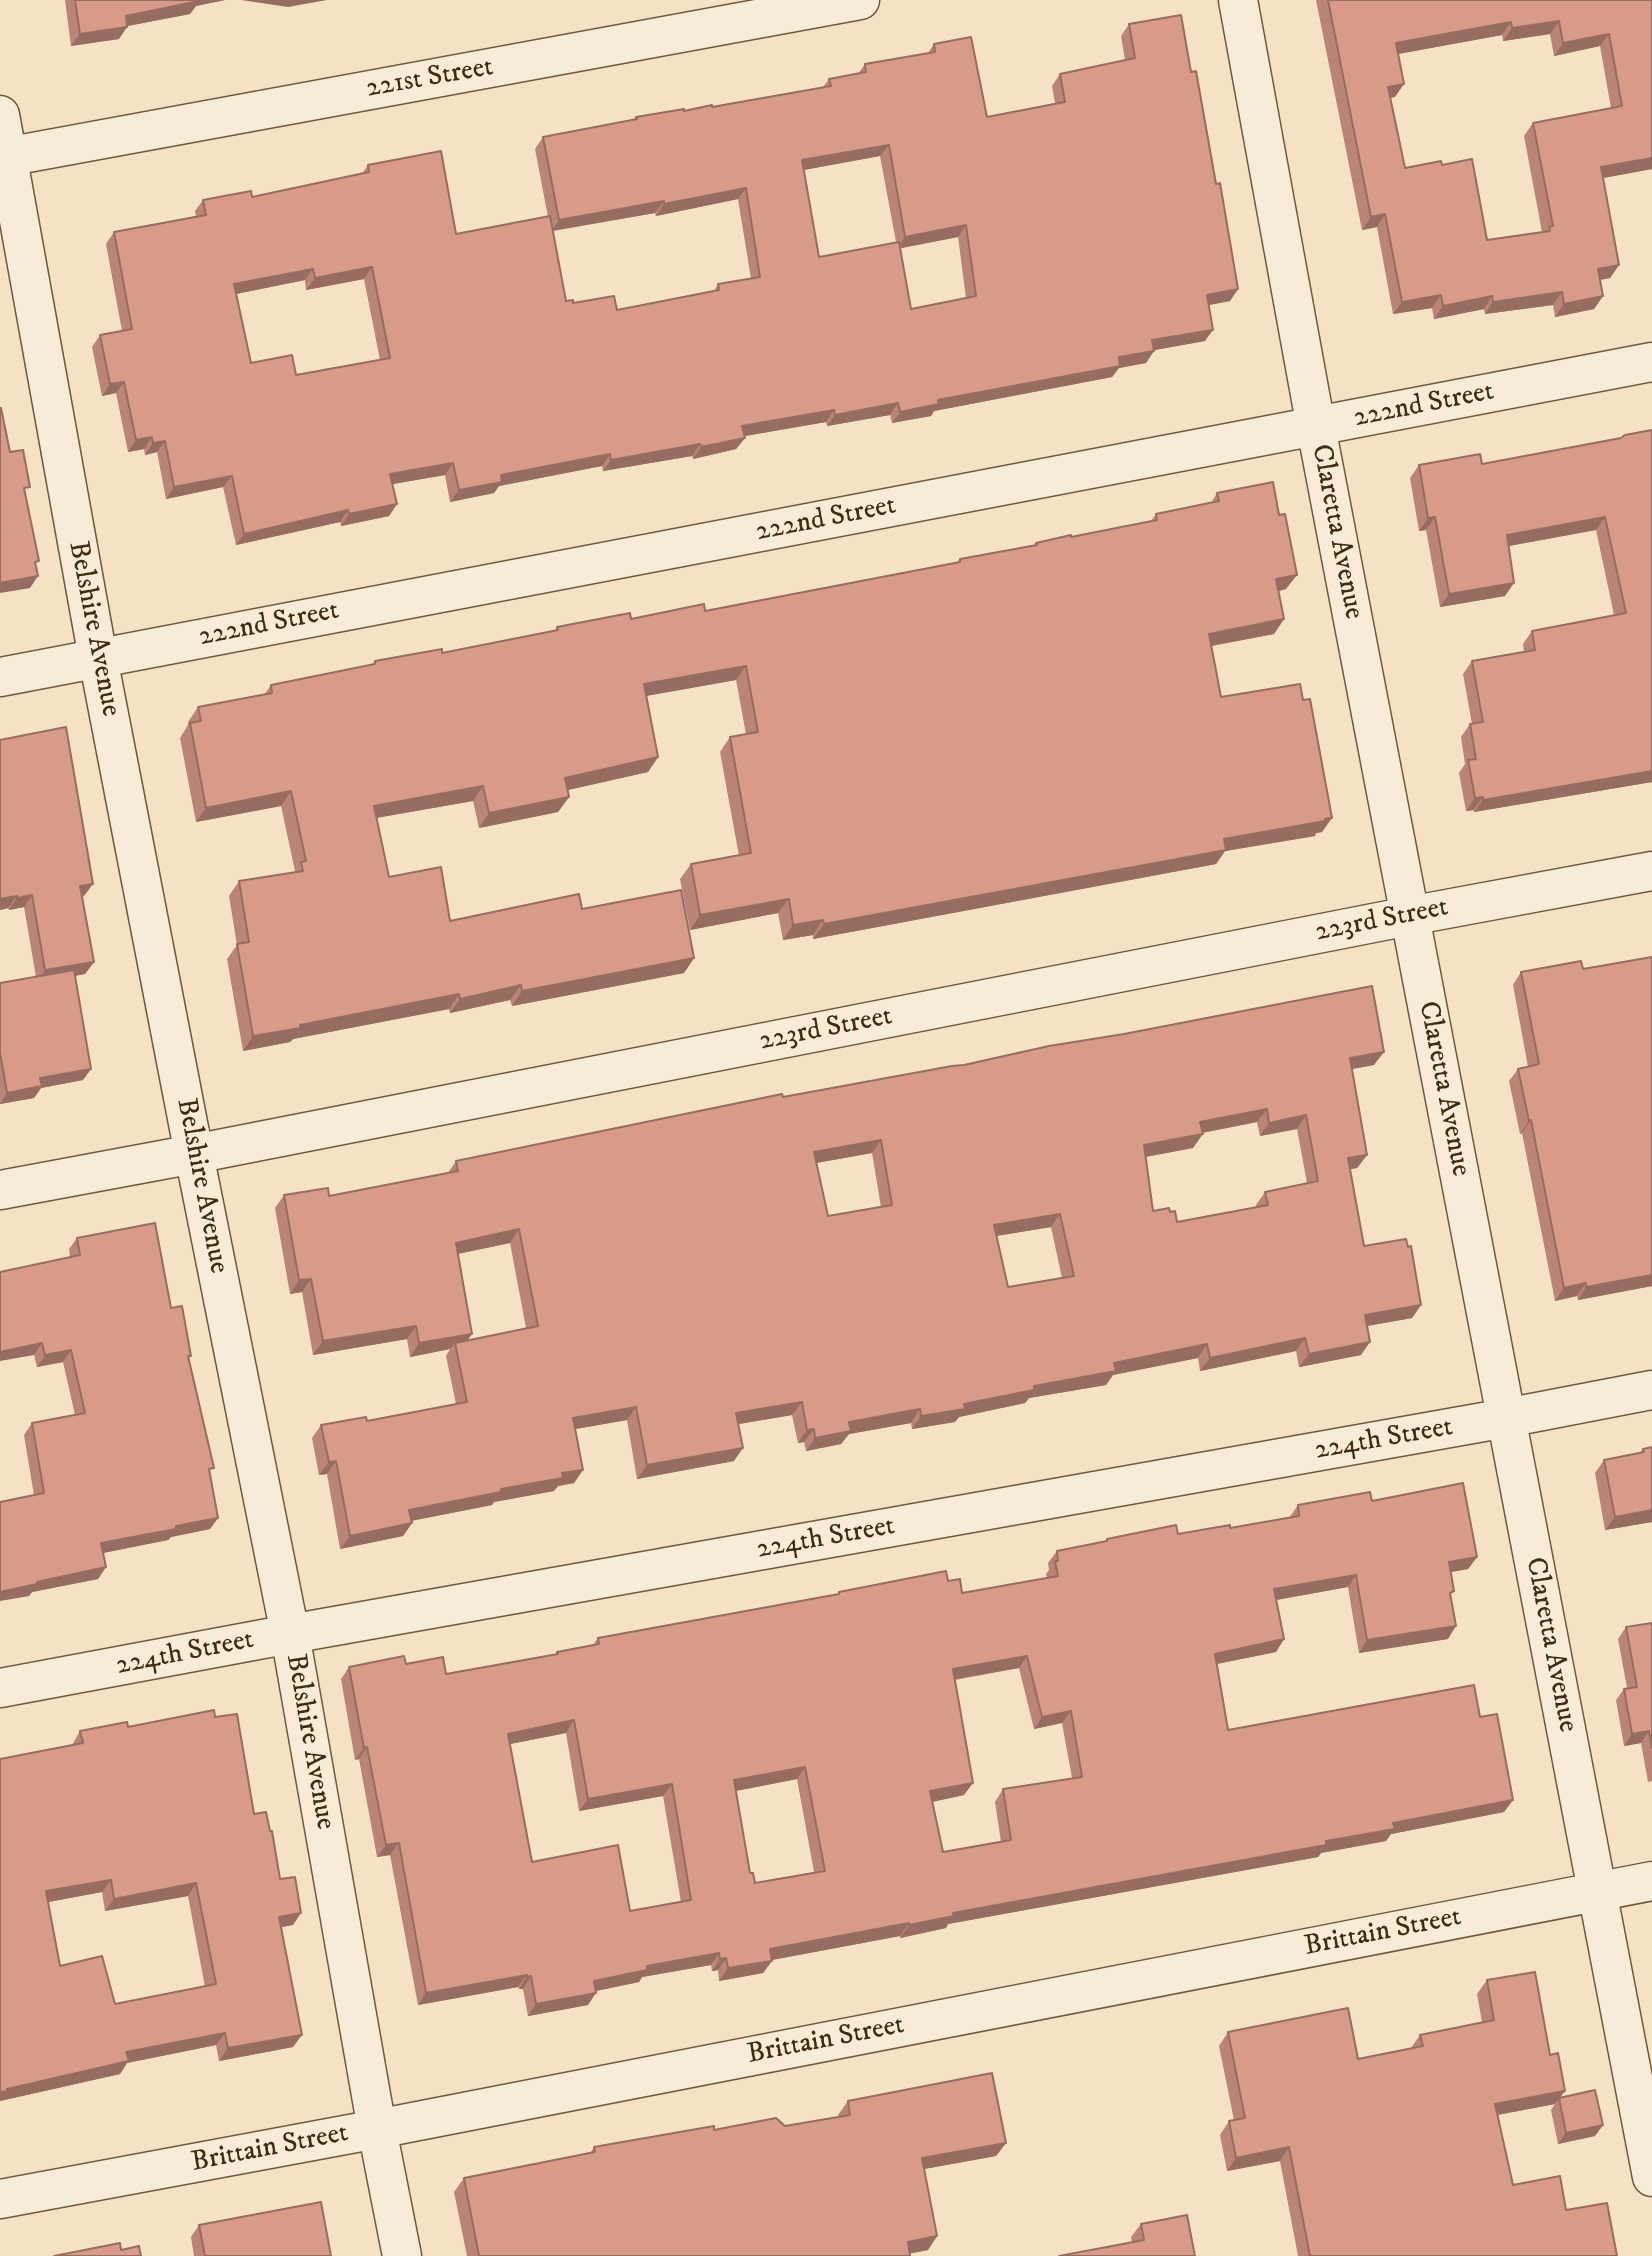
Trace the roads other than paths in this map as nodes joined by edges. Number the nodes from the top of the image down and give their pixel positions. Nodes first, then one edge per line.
1 (860, 0) edge
2 (1238, 0) edge
3 (0, 115) edge
4 (3, 157) edge
5 (1652, 362) edge
6 (1316, 427) junction
7 (98, 658) junction
8 (0, 677) edge
9 (1652, 872) edge
10 (1409, 916) junction
11 (194, 1154) junction
12 (0, 1190) edge
13 (1652, 1390) edge
14 (1506, 1418) junction
15 (290, 1634) junction
16 (0, 1688) edge
17 (1652, 1881) edge
18 (1597, 1891) junction
19 (377, 2129) junction
20 (1652, 2176) edge
21 (0, 2199) edge
22 (402, 2256) edge

1 - 4 street, 221st Street
2 - 6 street, Claretta Avenue
3 - 4 street, Belshire Avenue
4 - 7 street, Belshire Avenue
5 - 6 street, 222nd Street
6 - 7 street, 222nd Street
6 - 10 street, Claretta Avenue
7 - 8 street, 222nd Street
7 - 11 street, Belshire Avenue
9 - 10 street, 223rd Street
10 - 11 street, 223rd Street
10 - 14 street, Claretta Avenue
11 - 12 street, 223rd Street
11 - 15 street, Belshire Avenue
13 - 14 street, 224th Street
14 - 15 street, 224th Street
14 - 18 street, Claretta Avenue
15 - 16 street, 224th Street
15 - 19 street, Belshire Avenue
17 - 18 street, Brittain Street
18 - 19 street, Brittain Street
18 - 20 street, Claretta Avenue
19 - 21 street, Brittain Street
19 - 22 street, Belshire Avenue

